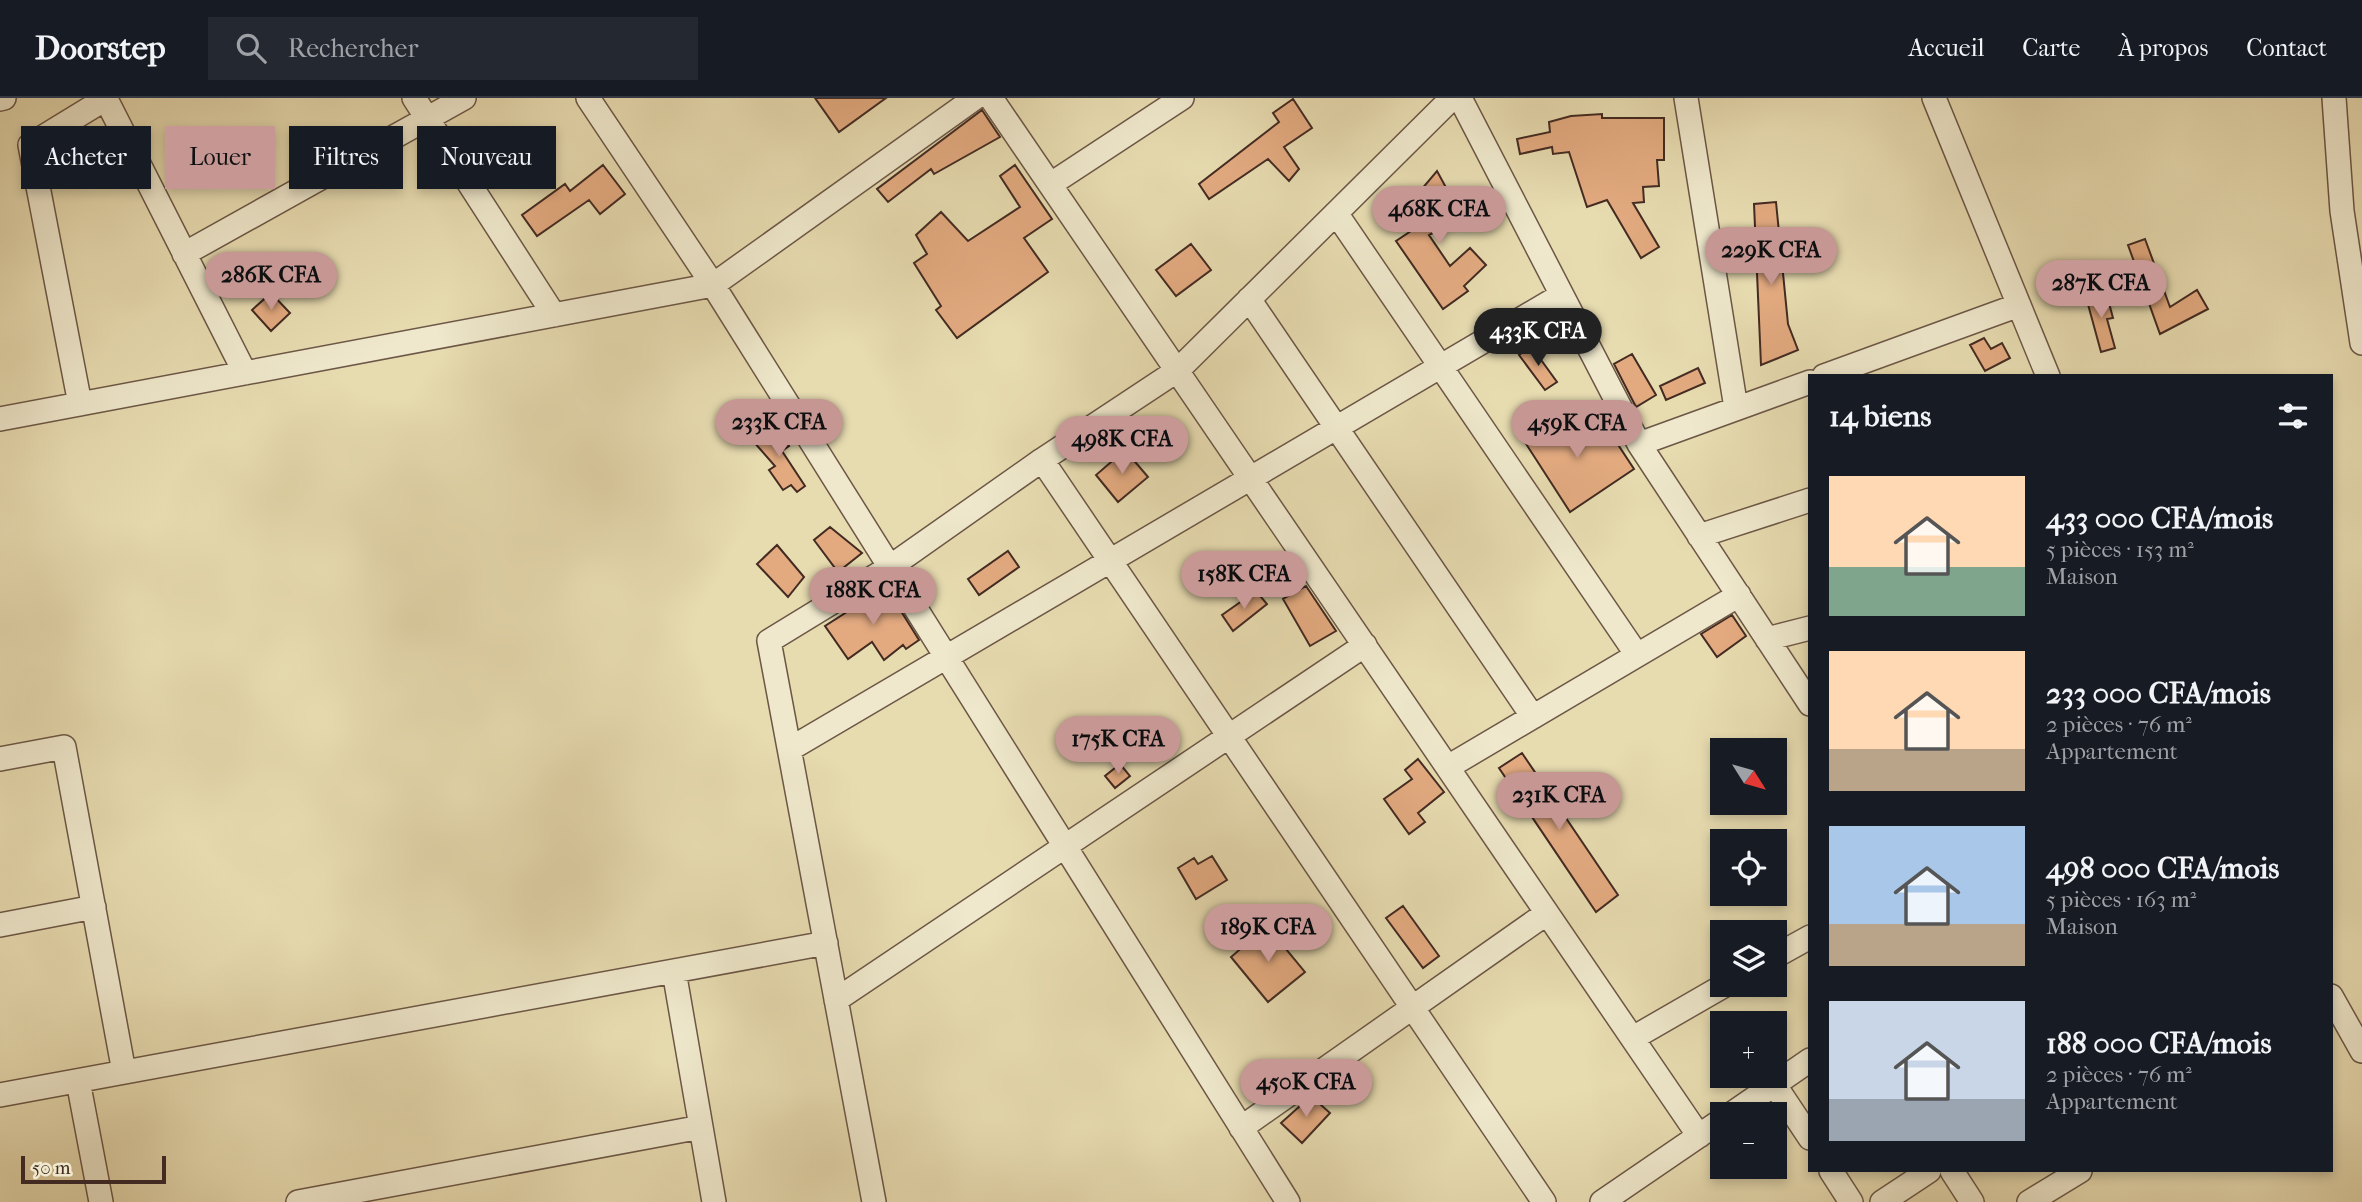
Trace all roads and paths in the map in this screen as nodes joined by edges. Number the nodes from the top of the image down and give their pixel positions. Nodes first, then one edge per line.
1 (414, 98) edge
2 (464, 98) edge
3 (588, 98) edge
4 (975, 98) edge
5 (991, 98) edge
6 (1182, 98) edge
7 (1452, 98) edge
8 (1460, 98) edge
9 (1686, 98) edge
10 (1934, 98) edge
11 (2334, 98) edge
12 (106, 99) edge
13 (427, 117) junction
14 (1051, 184) junction
15 (2352, 209) edge
16 (1336, 213) junction
17 (184, 254) junction
18 (713, 285) junction
19 (1562, 295) junction
20 (1249, 299) junction
21 (2019, 305) junction
22 (554, 315) junction
23 (2362, 344) edge
24 (1441, 367) junction
25 (1178, 370) junction
26 (245, 373) junction
27 (1829, 374) edge
28 (2047, 374) edge
29 (1808, 383) edge
30 (80, 404) junction
31 (1736, 408) junction
32 (0, 419) edge
33 (1337, 427) junction
34 (1639, 444) junction
35 (1042, 460) junction
36 (1251, 478) junction
37 (1808, 501) edge
38 (1699, 536) junction
39 (1109, 561) junction
40 (890, 568) junction
41 (1738, 596) junction
42 (1808, 629) edge
43 (1767, 639) junction
44 (1365, 645) junction
45 (1637, 655) junction
46 (946, 657) junction
47 (1808, 701) edge
48 (1533, 717) junction
49 (1229, 736) junction
50 (790, 749) junction
51 (0, 759) edge
52 (1448, 767) junction
53 (1065, 847) junction
54 (94, 907) junction
55 (1548, 913) junction
56 (0, 925) edge
57 (1807, 942) edge
58 (825, 943) junction
59 (1787, 951) edge
60 (674, 971) junction
61 (1710, 994) edge
62 (836, 1000) junction
63 (1413, 1008) junction
64 (2334, 1010) edge
65 (1633, 1038) junction
66 (2362, 1051) edge
67 (1808, 1061) edge
68 (124, 1072) junction
69 (1787, 1075) edge
70 (78, 1081) junction
71 (1768, 1088) edge
72 (1777, 1088) edge
73 (0, 1095) edge
74 (1748, 1102) edge
75 (701, 1127) junction
76 (1241, 1128) junction
77 (1710, 1128) edge
78 (1808, 1135) edge
79 (1699, 1136) junction
80 (1832, 1172) edge
81 (1927, 1172) edge
82 (1953, 1172) edge
83 (2078, 1172) edge
84 (404, 1192) edge
85 (101, 1202) edge
86 (298, 1202) edge
87 (714, 1202) edge
88 (874, 1202) edge
89 (1287, 1202) edge
90 (1544, 1202) edge
91 (1602, 1202) edge
92 (1851, 1202) edge
93 (1882, 1202) edge
94 (1972, 1202) edge
95 (2029, 1202) edge

1 - 13 street
2 - 13 street
3 - 18 street
4 - 18 street
5 - 14 street
6 - 14 street
7 - 16 street
8 - 19 street
9 - 31 street
10 - 21 street
11 - 15 street
12 - 17 street
12 - 30 street
13 - 17 street
13 - 22 street
14 - 25 street
15 - 23 street
16 - 20 street
16 - 24 street
17 - 26 street
18 - 22 street
18 - 40 street
19 - 24 street
19 - 34 street
20 - 25 street
20 - 33 street
21 - 27 street
21 - 28 street
22 - 26 street
24 - 33 street
24 - 45 street
25 - 35 street
25 - 36 street
26 - 30 street
29 - 31 street
30 - 32 street
31 - 34 street
33 - 36 street
33 - 48 street
34 - 38 street
35 - 39 street
35 - 40 street
36 - 39 street
36 - 44 street
37 - 38 street
38 - 41 street
39 - 46 street
39 - 49 street
40 - 46 street
40 - 50 street
41 - 43 street
41 - 45 street
42 - 43 street
43 - 47 street
44 - 49 street
44 - 52 street
45 - 48 street
46 - 50 street
46 - 53 street
48 - 52 street
49 - 53 street
49 - 63 street
50 - 58 street
51 - 54 street
52 - 55 street
53 - 62 street
53 - 76 street
54 - 56 street
54 - 68 street
55 - 63 street
55 - 65 street
57 - 59 street
58 - 60 street
58 - 62 street
60 - 68 street
60 - 75 street
61 - 65 street
62 - 88 street
63 - 76 street
63 - 90 street
64 - 66 street
65 - 79 street
67 - 69 street
68 - 70 street
70 - 73 street
70 - 85 street
71 - 74 street
72 - 78 street
75 - 84 street
75 - 87 street
76 - 89 street
77 - 79 street
79 - 91 street
80 - 92 street
81 - 93 street
82 - 94 street
83 - 95 street
84 - 86 street

